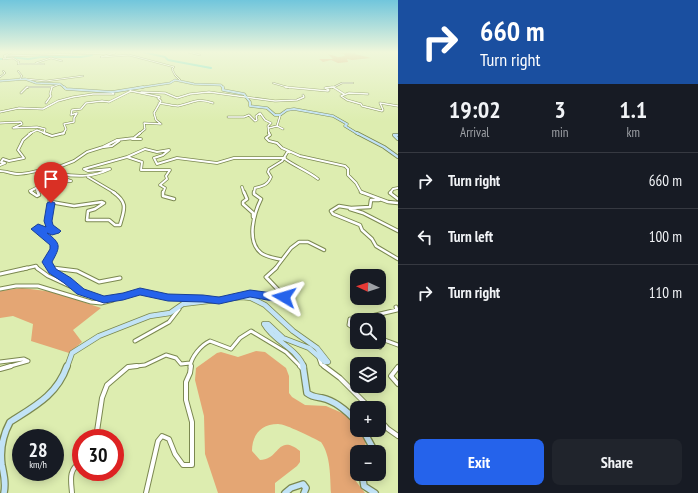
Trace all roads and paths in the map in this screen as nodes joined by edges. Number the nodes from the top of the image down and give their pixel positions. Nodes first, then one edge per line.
1 (21, 75) edge
2 (173, 75) edge
3 (83, 76) dead end
4 (20, 79) junction
5 (23, 79) junction
6 (180, 80) junction
7 (0, 81) edge
8 (273, 82) dead end
9 (353, 83) dead end
10 (60, 84) junction
11 (52, 87) junction
12 (334, 87) junction
13 (130, 91) junction
14 (112, 92) junction
15 (140, 92) junction
16 (21, 93) dead end
17 (344, 94) junction
18 (368, 94) dead end
19 (302, 95) dead end
20 (248, 98) junction
21 (46, 103) dead end
22 (159, 103) junction
23 (213, 103) dead end
24 (398, 106) edge
25 (0, 112) edge
26 (280, 116) junction
27 (228, 117) dead end
28 (0, 123) edge
29 (277, 126) junction
30 (269, 128) junction
31 (282, 129) dead end
32 (44, 133) junction
33 (398, 135) edge
34 (141, 139) dead end
35 (398, 139) edge
36 (103, 147) junction
37 (288, 152) junction
38 (127, 157) junction
39 (398, 157) edge
40 (285, 159) junction
41 (0, 165) edge
42 (50, 170) junction
43 (0, 171) edge
44 (60, 174) junction
45 (88, 177) junction
46 (318, 179) dead end
47 (242, 187) dead end
48 (398, 188) edge
49 (174, 199) dead end
50 (398, 199) edge
51 (386, 201) junction
52 (51, 202) junction
53 (398, 203) edge
54 (348, 208) junction
55 (254, 217) junction
56 (398, 231) edge
57 (324, 250) dead end
58 (398, 259) edge
59 (282, 260) junction
60 (48, 266) junction
61 (0, 274) edge
62 (120, 278) dead end
63 (0, 289) edge
64 (80, 292) junction
65 (123, 297) junction
66 (234, 298) junction
67 (219, 301) junction
68 (183, 304) junction
69 (396, 307) dead end
70 (384, 313) edge
71 (135, 341) dead end
72 (386, 341) edge
73 (398, 345) edge
74 (319, 357) junction
75 (0, 362) edge
76 (190, 363) junction
77 (398, 367) edge
78 (0, 369) edge
79 (304, 370) junction
80 (398, 384) edge
81 (363, 401) edge
82 (350, 414) edge
83 (386, 427) edge
84 (97, 429) edge
85 (398, 436) edge
86 (72, 471) edge
87 (363, 481) edge
88 (4, 493) edge
89 (72, 493) edge
90 (146, 493) edge
91 (285, 493) edge
92 (304, 493) edge
93 (375, 493) edge

1 - 4 street
2 - 6 street
3 - 5 street
4 - 5 street
4 - 7 street
5 - 10 street
6 - 13 street
6 - 20 street
8 - 12 street
9 - 12 street
10 - 11 street
10 - 14 street
11 - 16 street
11 - 21 street
12 - 17 street
13 - 14 street
13 - 15 street
13 - 32 street
14 - 25 street
15 - 20 street
15 - 22 street
17 - 18 street
17 - 24 street
19 - 20 street
20 - 26 street
22 - 23 street
22 - 36 street
26 - 29 street
26 - 39 street
27 - 30 street
28 - 32 street
29 - 30 street
29 - 31 street
30 - 37 street
32 - 41 street
33 - 35 street
34 - 36 street
36 - 42 street
37 - 40 street
37 - 51 street
38 - 40 street
38 - 45 street
38 - 49 street
40 - 46 street
40 - 55 street
42 - 43 street
42 - 44 street
44 - 45 street
44 - 52 street
45 - 52 street
47 - 55 street
48 - 50 street
51 - 53 street
51 - 54 street
52 - 60 street
54 - 56 street
54 - 58 street
55 - 59 street
57 - 59 street
59 - 66 street
60 - 62 street
60 - 64 street
61 - 64 street
63 - 65 street
64 - 65 street
65 - 67 street
66 - 67 street
66 - 74 street
67 - 68 street
68 - 71 street
68 - 88 street
69 - 70 street
72 - 73 street
74 - 79 street
74 - 81 street
75 - 78 street
76 - 79 street
76 - 84 street
76 - 90 street
77 - 80 street
79 - 82 street
83 - 85 street
86 - 89 street
87 - 93 street
91 - 92 street

